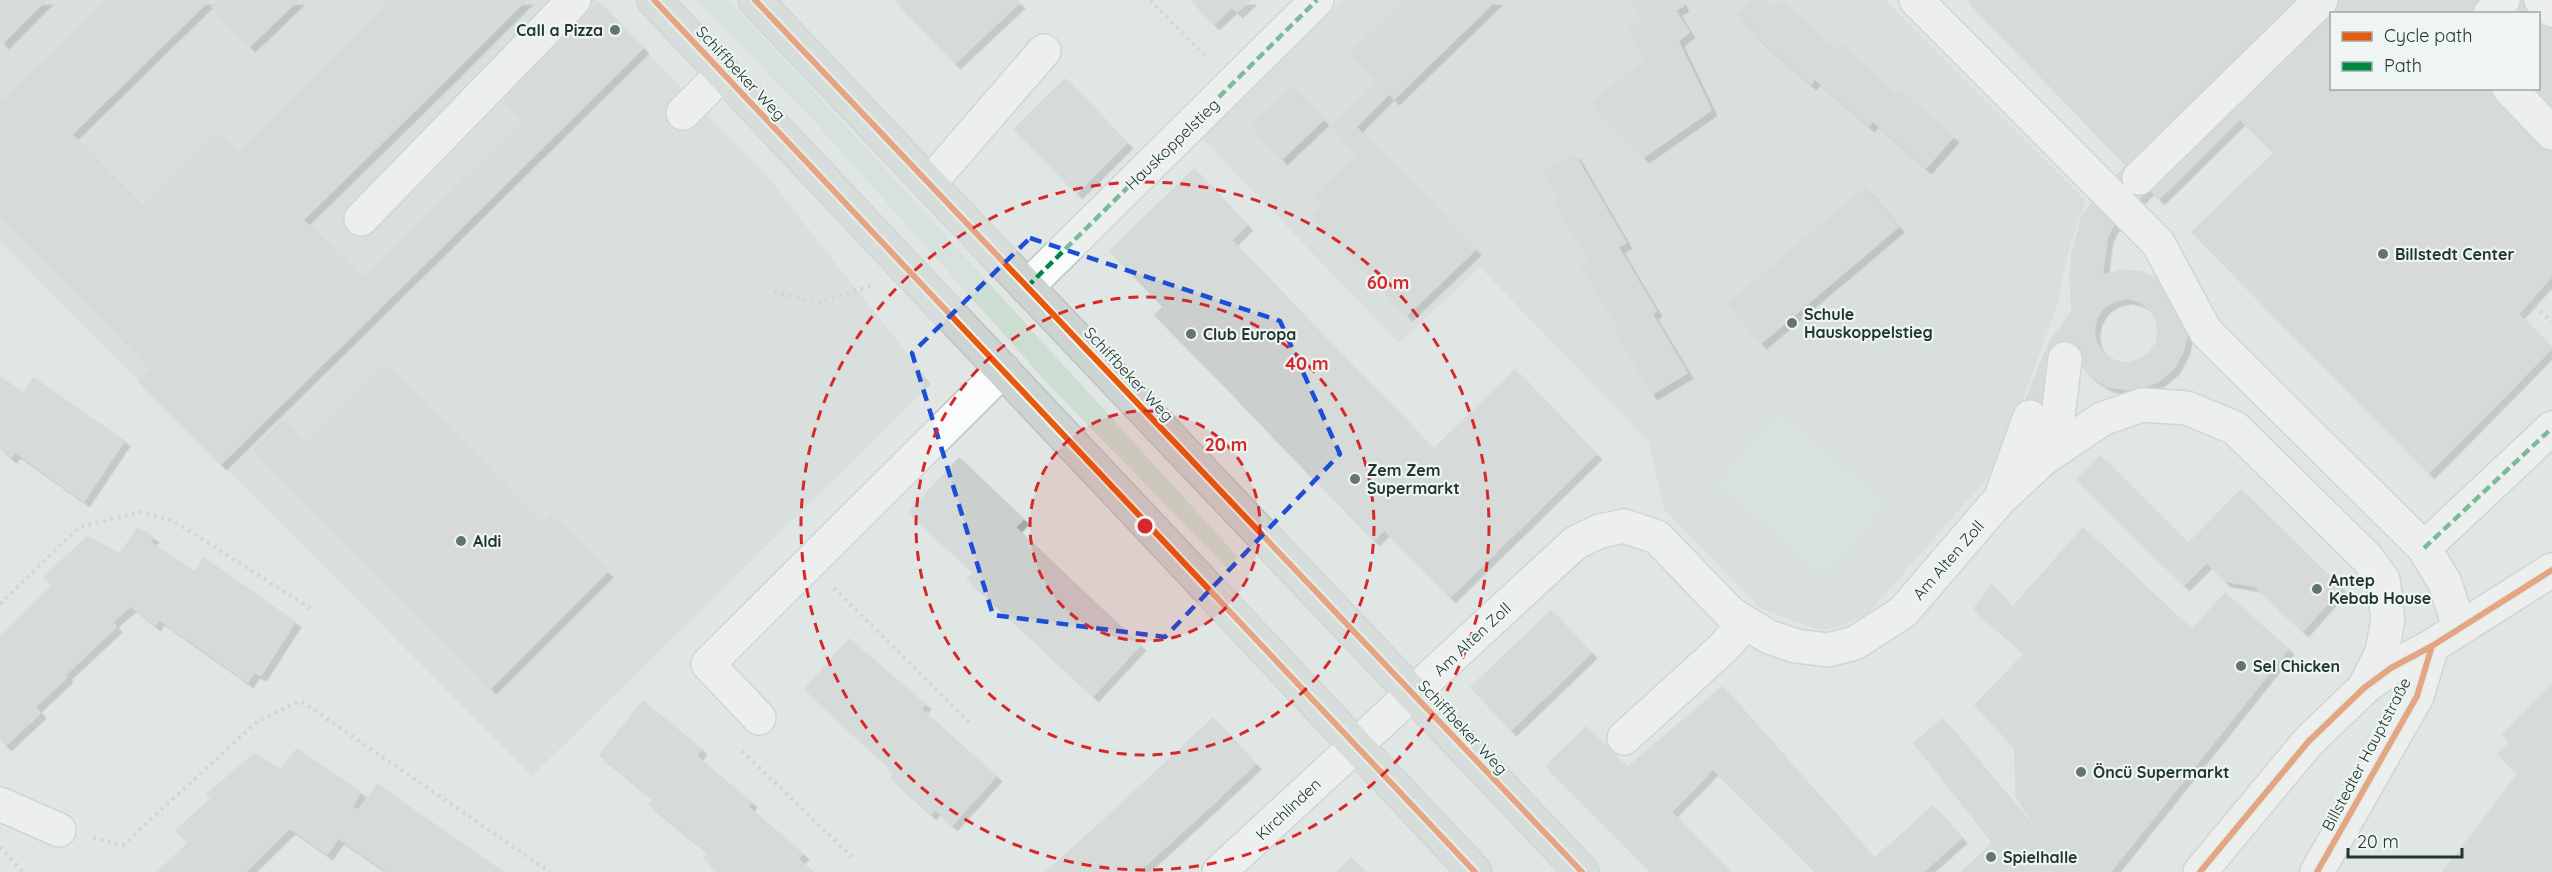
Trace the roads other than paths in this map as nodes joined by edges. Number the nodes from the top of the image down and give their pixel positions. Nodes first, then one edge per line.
1 (574, 0) edge
2 (654, 0) edge
3 (755, 0) edge
4 (1317, 0) edge
5 (1916, 0) edge
6 (2321, 0) edge
7 (2503, 0) edge
8 (2541, 0) edge
9 (2552, 10) edge
10 (2492, 12) edge
11 (1044, 51) dead end
12 (723, 73) junction
13 (2511, 90) edge
14 (683, 113) dead end
15 (2552, 133) edge
16 (2139, 178) dead end
17 (929, 184) junction
18 (361, 219) dead end
19 (1027, 287) junction
20 (2065, 359) dead end
21 (1003, 370) junction
22 (2030, 417) dead end
23 (2552, 428) edge
24 (2043, 459) junction
25 (2000, 499) junction
26 (2424, 548) junction
27 (2552, 570) edge
28 (1745, 623) junction
29 (2459, 627) junction
30 (2432, 646) junction
31 (2364, 688) junction
32 (1413, 694) junction
33 (759, 718) dead end
34 (1624, 738) dead end
35 (1356, 746) junction
36 (0, 804) edge
37 (2252, 811) junction
38 (59, 830) road end
39 (1219, 872) edge
40 (1475, 872) edge
41 (1582, 872) edge
42 (2200, 872) edge
43 (2232, 872) edge
44 (2317, 872) edge

1 - 18 street
2 - 12 main road, Schiffbeker Weg
3 - 17 main road, Schiffbeker Weg
4 - 19 street, Hauskoppelstieg
5 - 26 street
6 - 16 street
7 - 10 street
8 - 9 street
11 - 17 street
12 - 14 street
12 - 21 main road, Schiffbeker Weg
13 - 15 street
17 - 19 main road, Schiffbeker Weg
19 - 32 main road, Schiffbeker Weg
20 - 24 street
21 - 33 street
21 - 35 main road, Schiffbeker Weg
22 - 25 street
23 - 26 street
24 - 25 street, Am Alten Zoll
24 - 31 street, Am Alten Zoll
25 - 28 street, Am Alten Zoll
26 - 29 street
27 - 29 street, Billstedter Hauptstraße
28 - 32 street, Am Alten Zoll
28 - 34 street
29 - 30 street, Billstedter Hauptstraße
30 - 31 street, Billstedter Hauptstraße
30 - 44 street, Billstedter Hauptstraße
31 - 37 street, Billstedter Hauptstraße
32 - 35 street, Schiffbeker Weg
32 - 41 main road, Schiffbeker Weg
35 - 39 street, Kirchlinden
35 - 40 main road, Schiffbeker Weg
36 - 38 street
37 - 42 street, Billstedter Hauptstraße
37 - 43 street, Billstedter Hauptstraße

